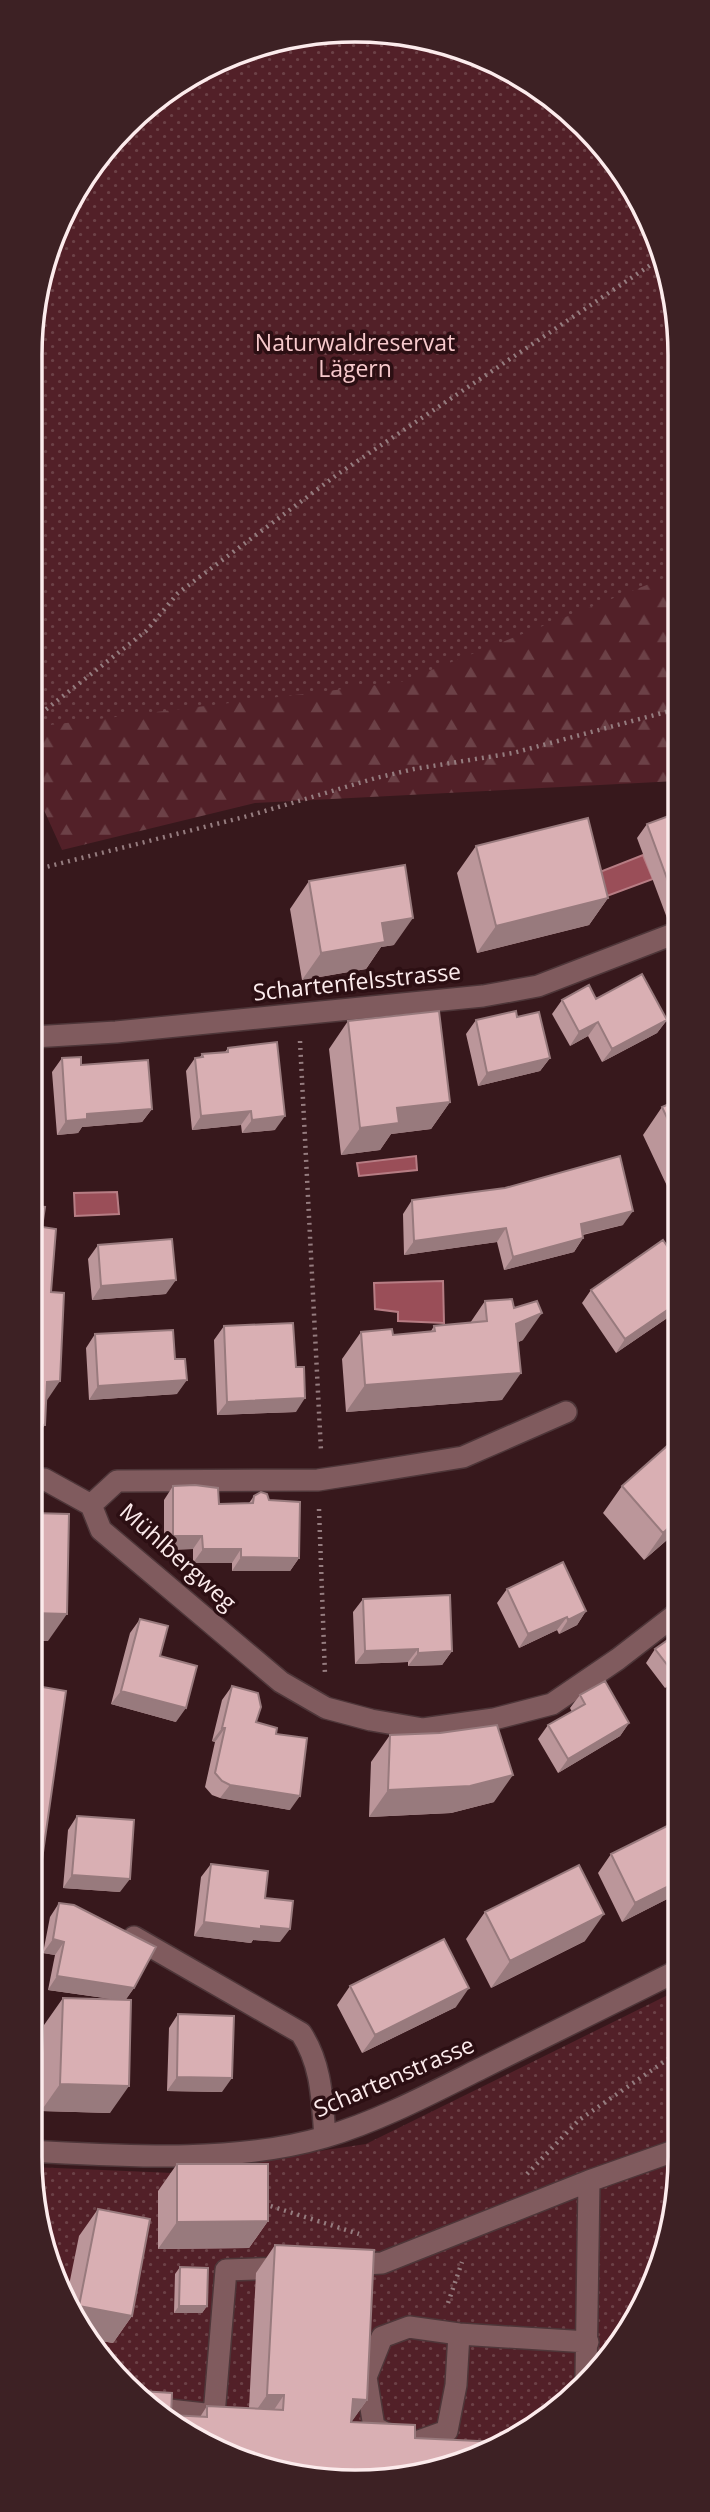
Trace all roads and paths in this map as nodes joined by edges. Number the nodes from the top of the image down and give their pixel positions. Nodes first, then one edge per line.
1 (654, 263) edge
2 (668, 711) edge
3 (42, 712) edge
4 (42, 868) edge
5 (668, 936) edge
6 (299, 1015) junction
7 (42, 1036) edge
8 (566, 1412) dead end
9 (322, 1457) dead end
10 (42, 1479) edge
11 (318, 1480) junction
12 (91, 1505) junction
13 (668, 1620) edge
14 (326, 1708) junction
15 (134, 1937) edge
16 (668, 1975) edge
17 (668, 2059) edge
18 (325, 2137) junction
19 (42, 2151) edge
20 (668, 2153) edge
21 (589, 2181) junction
22 (254, 2200) edge
23 (514, 2211) junction
24 (360, 2234) dead end
25 (331, 2266) edge
26 (305, 2267) edge
27 (459, 2334) junction
28 (588, 2342) junction
29 (587, 2367) edge
30 (171, 2410) edge

1 - 3 path
2 - 4 path
5 - 6 street, Schartenfelsstrasse
6 - 7 street, Schartenfelsstrasse
6 - 9 path
8 - 11 street, Mühlbergweg
10 - 12 street
11 - 12 street, Mühlbergweg
11 - 14 path
12 - 14 street, Mühlbergweg
13 - 14 street, Mühlbergweg
15 - 18 street
16 - 18 street, Schartenstrasse
17 - 23 path
18 - 19 street, Schartenstrasse
20 - 21 street
21 - 23 street
21 - 28 street
22 - 24 path
23 - 25 street
26 - 30 street
27 - 27 street
27 - 28 street
28 - 29 street

